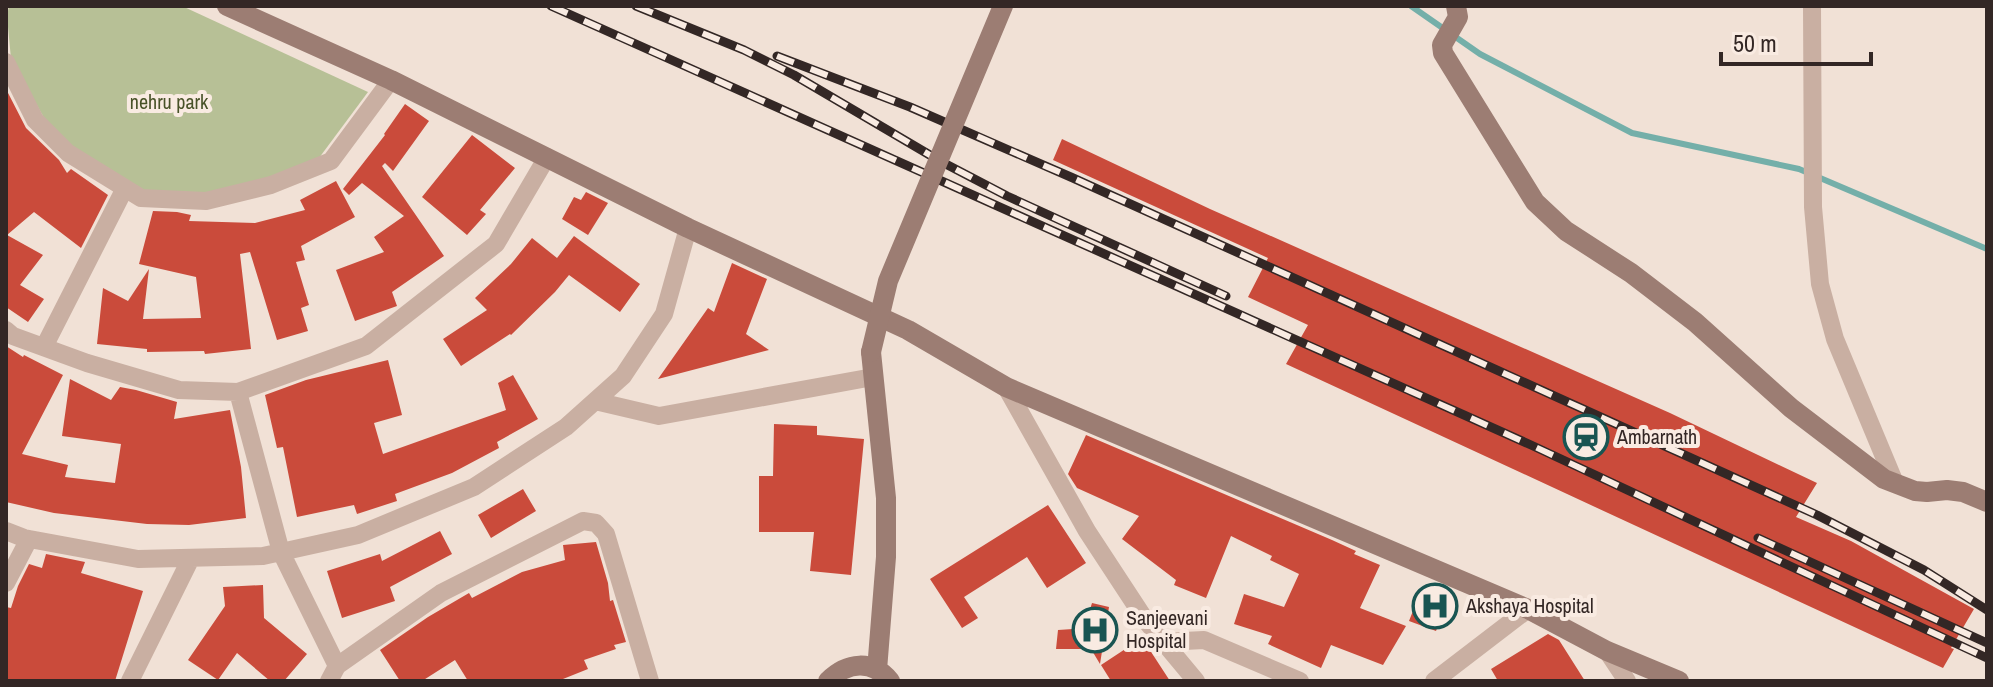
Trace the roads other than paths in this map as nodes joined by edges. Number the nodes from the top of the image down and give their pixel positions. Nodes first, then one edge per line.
1 (227, 6) edge
2 (1003, 6) edge
3 (1812, 6) edge
4 (1457, 12) edge
5 (6, 62) edge
6 (391, 80) junction
7 (547, 157) junction
8 (125, 188) junction
9 (688, 228) junction
10 (6, 330) edge
11 (44, 347) junction
12 (873, 377) junction
13 (1006, 387) junction
14 (238, 392) junction
15 (595, 401) junction
16 (1895, 483) junction
17 (1987, 502) edge
18 (6, 531) edge
19 (29, 539) junction
20 (281, 552) junction
21 (191, 558) junction
22 (6, 583) edge
23 (1528, 609) junction
24 (1164, 642) junction
25 (1607, 651) junction
26 (333, 673) edge
27 (884, 676) edge
28 (130, 681) edge
29 (650, 681) edge
30 (828, 681) edge
31 (1196, 681) edge
32 (1300, 681) edge
33 (1434, 681) edge
34 (1627, 681) edge
35 (1679, 681) edge

1 - 6 street
2 - 12 street, bridge
3 - 16 street
4 - 16 street
5 - 8 street
6 - 7 street
6 - 8 street
7 - 9 street
7 - 14 street
8 - 11 street
9 - 13 street
9 - 15 street
10 - 11 street
11 - 14 street
12 - 15 street
12 - 27 street
13 - 23 street
13 - 24 street
14 - 20 street
15 - 20 street
16 - 17 street
18 - 19 street
19 - 21 street
19 - 22 street
20 - 21 street
20 - 26 street
21 - 28 street
23 - 25 street
23 - 33 street
24 - 31 street
24 - 32 street
25 - 34 street
25 - 35 street
26 - 29 street
27 - 30 street

